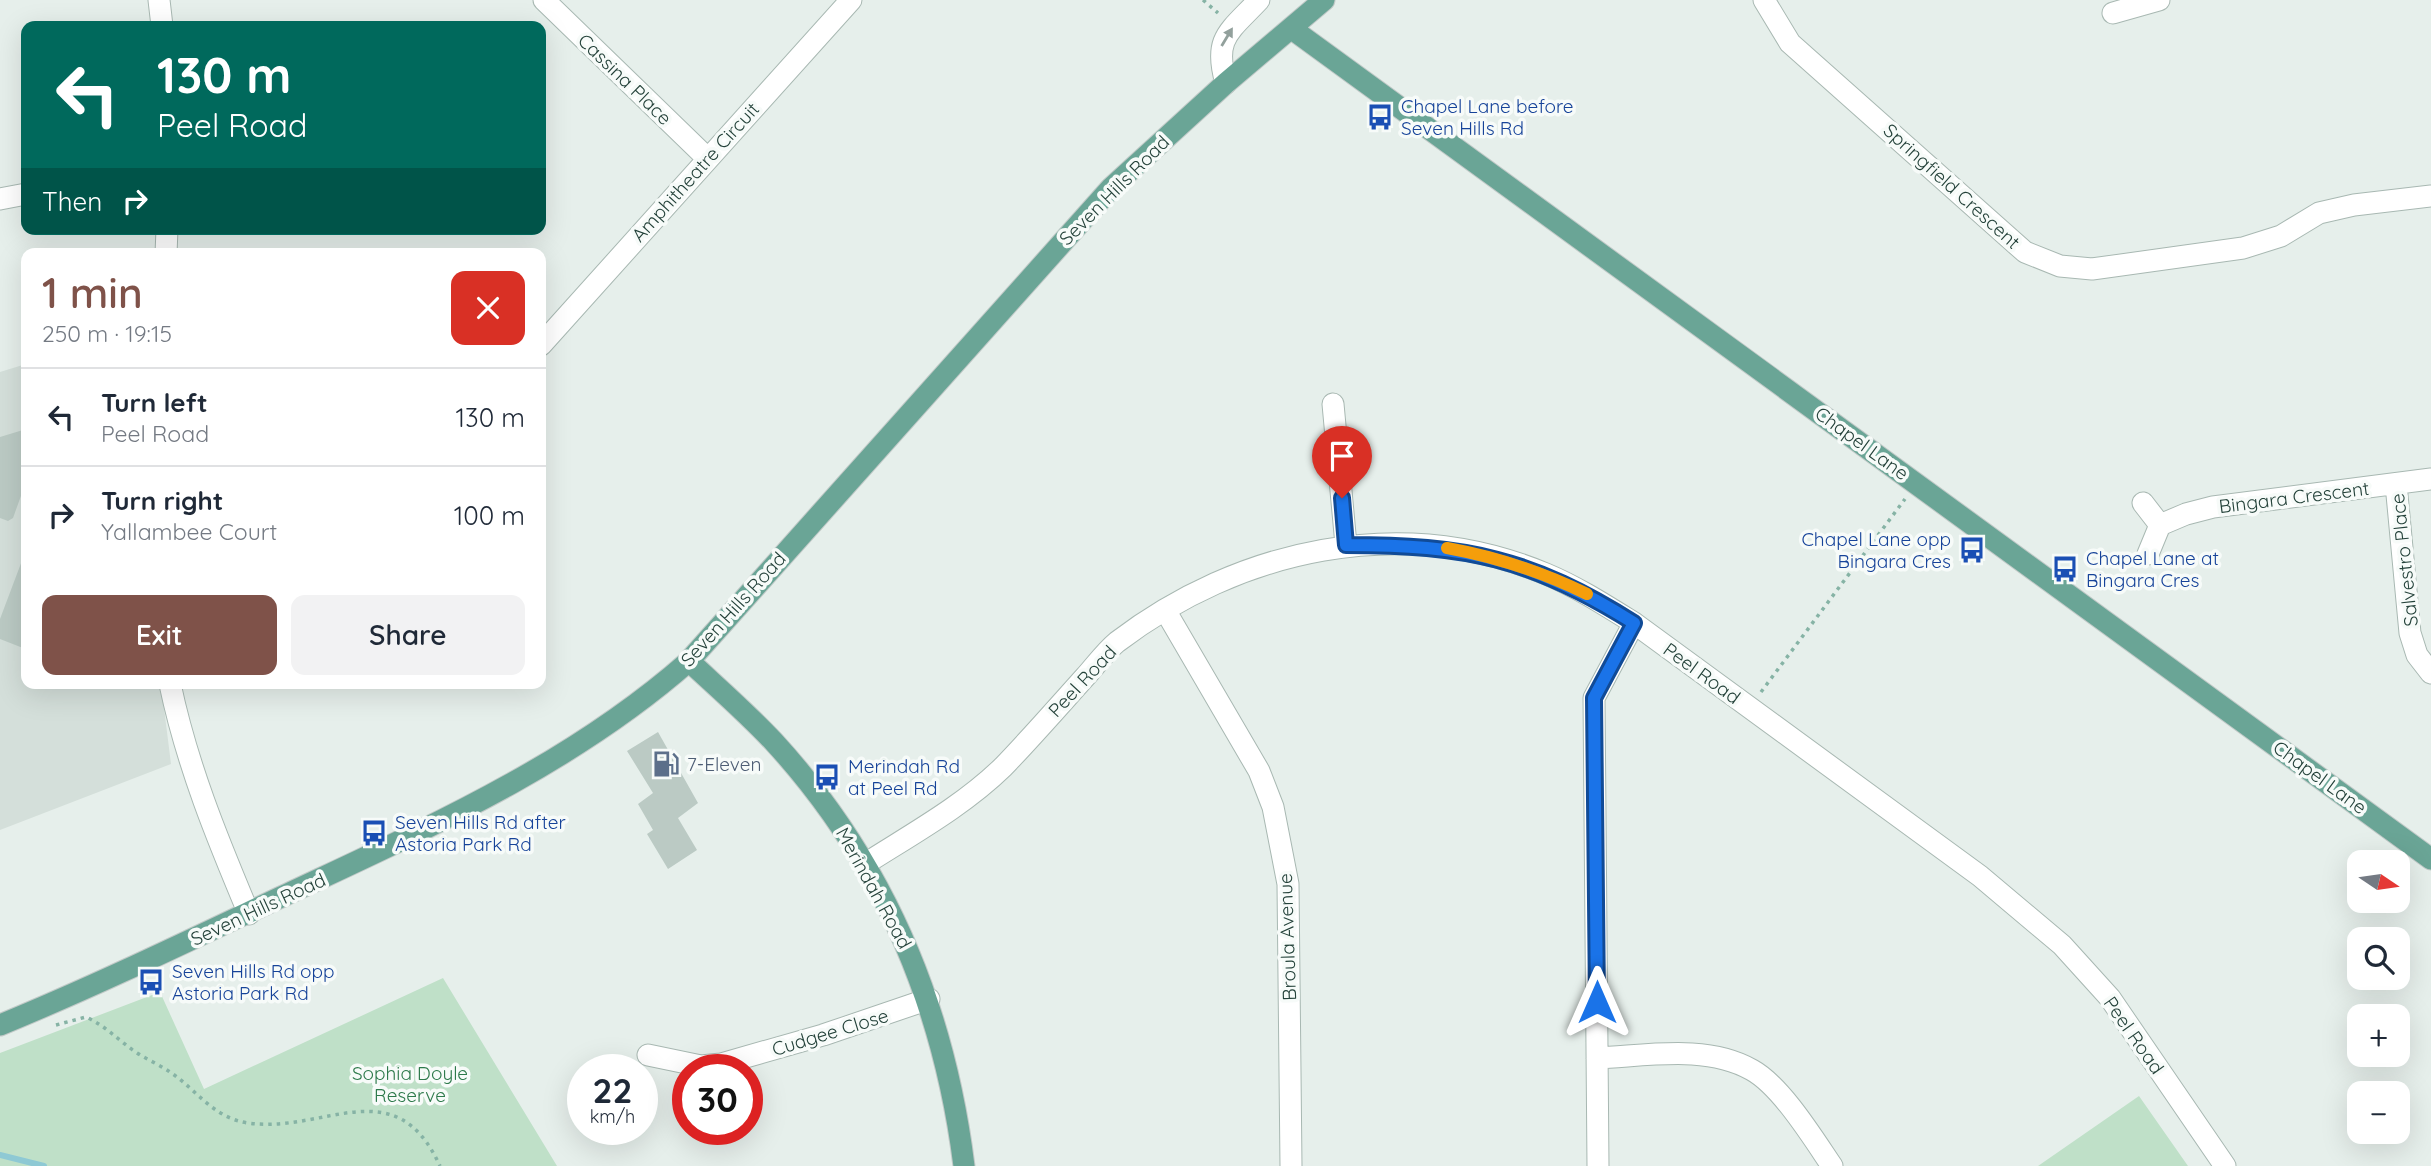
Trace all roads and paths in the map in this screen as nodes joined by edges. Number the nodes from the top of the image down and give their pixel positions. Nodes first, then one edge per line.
1 (159, 0) edge
2 (544, 0) edge
3 (851, 0) edge
4 (1203, 0) edge
5 (1259, 0) edge
6 (1324, 0) edge
7 (1764, 0) edge
8 (2159, 0) edge
9 (2113, 13) dead end
10 (1219, 14) dead end
11 (161, 21) edge
12 (1292, 29) junction
13 (1226, 83) junction
14 (707, 158) junction
15 (21, 195) edge
16 (2431, 196) edge
17 (0, 199) edge
18 (546, 339) edge
19 (1333, 404) dead end
20 (2431, 479) edge
21 (1917, 483) junction
22 (2396, 484) junction
23 (2143, 503) dead end
24 (2160, 525) junction
25 (1346, 545) junction
26 (2148, 554) dead end
27 (1165, 610) junction
28 (1634, 623) junction
29 (689, 661) junction
30 (2431, 673) edge
31 (171, 689) edge
32 (1750, 707) junction
33 (2431, 859) edge
34 (865, 864) junction
35 (249, 914) junction
36 (929, 999) junction
37 (0, 1025) edge
38 (54, 1026) dead end
39 (658, 1058) edge
40 (1597, 1058) junction
41 (440, 1166) edge
42 (964, 1166) edge
43 (1291, 1166) edge
44 (1598, 1166) edge
45 (1832, 1166) edge
46 (2225, 1166) edge

1 - 11 street
2 - 14 street, Cassina Place
3 - 14 street, Amphitheatre Circuit
4 - 10 path
13 -> 5 street
6 - 12 main road, Seven Hills Road
7 - 16 street, Springfield Crescent
8 - 9 street
12 - 13 main road, Seven Hills Road
12 - 21 main road, Chapel Lane
13 - 29 main road, Seven Hills Road
14 - 18 street, Amphitheatre Circuit
15 - 17 street
19 - 25 street
20 - 22 street, Bingara Crescent
21 - 32 path
21 - 33 main road, Chapel Lane
22 - 24 street, Bingara Crescent
22 - 30 street, Salvestro Place
23 - 24 street
24 - 26 street
25 - 27 street, Peel Road
25 - 28 street, Peel Road
27 - 34 street, Peel Road
27 - 43 street, Broula Avenue
28 - 32 street, Peel Road
28 - 40 street
29 - 34 main road, Merindah Road
29 - 35 main road, Seven Hills Road
31 - 35 street
32 - 46 street, Peel Road
34 - 36 main road, Merindah Road
35 - 37 main road, Seven Hills Road
36 - 39 street, Cudgee Close
36 - 42 main road, Merindah Road
38 - 41 path
40 - 44 street
40 - 45 street

